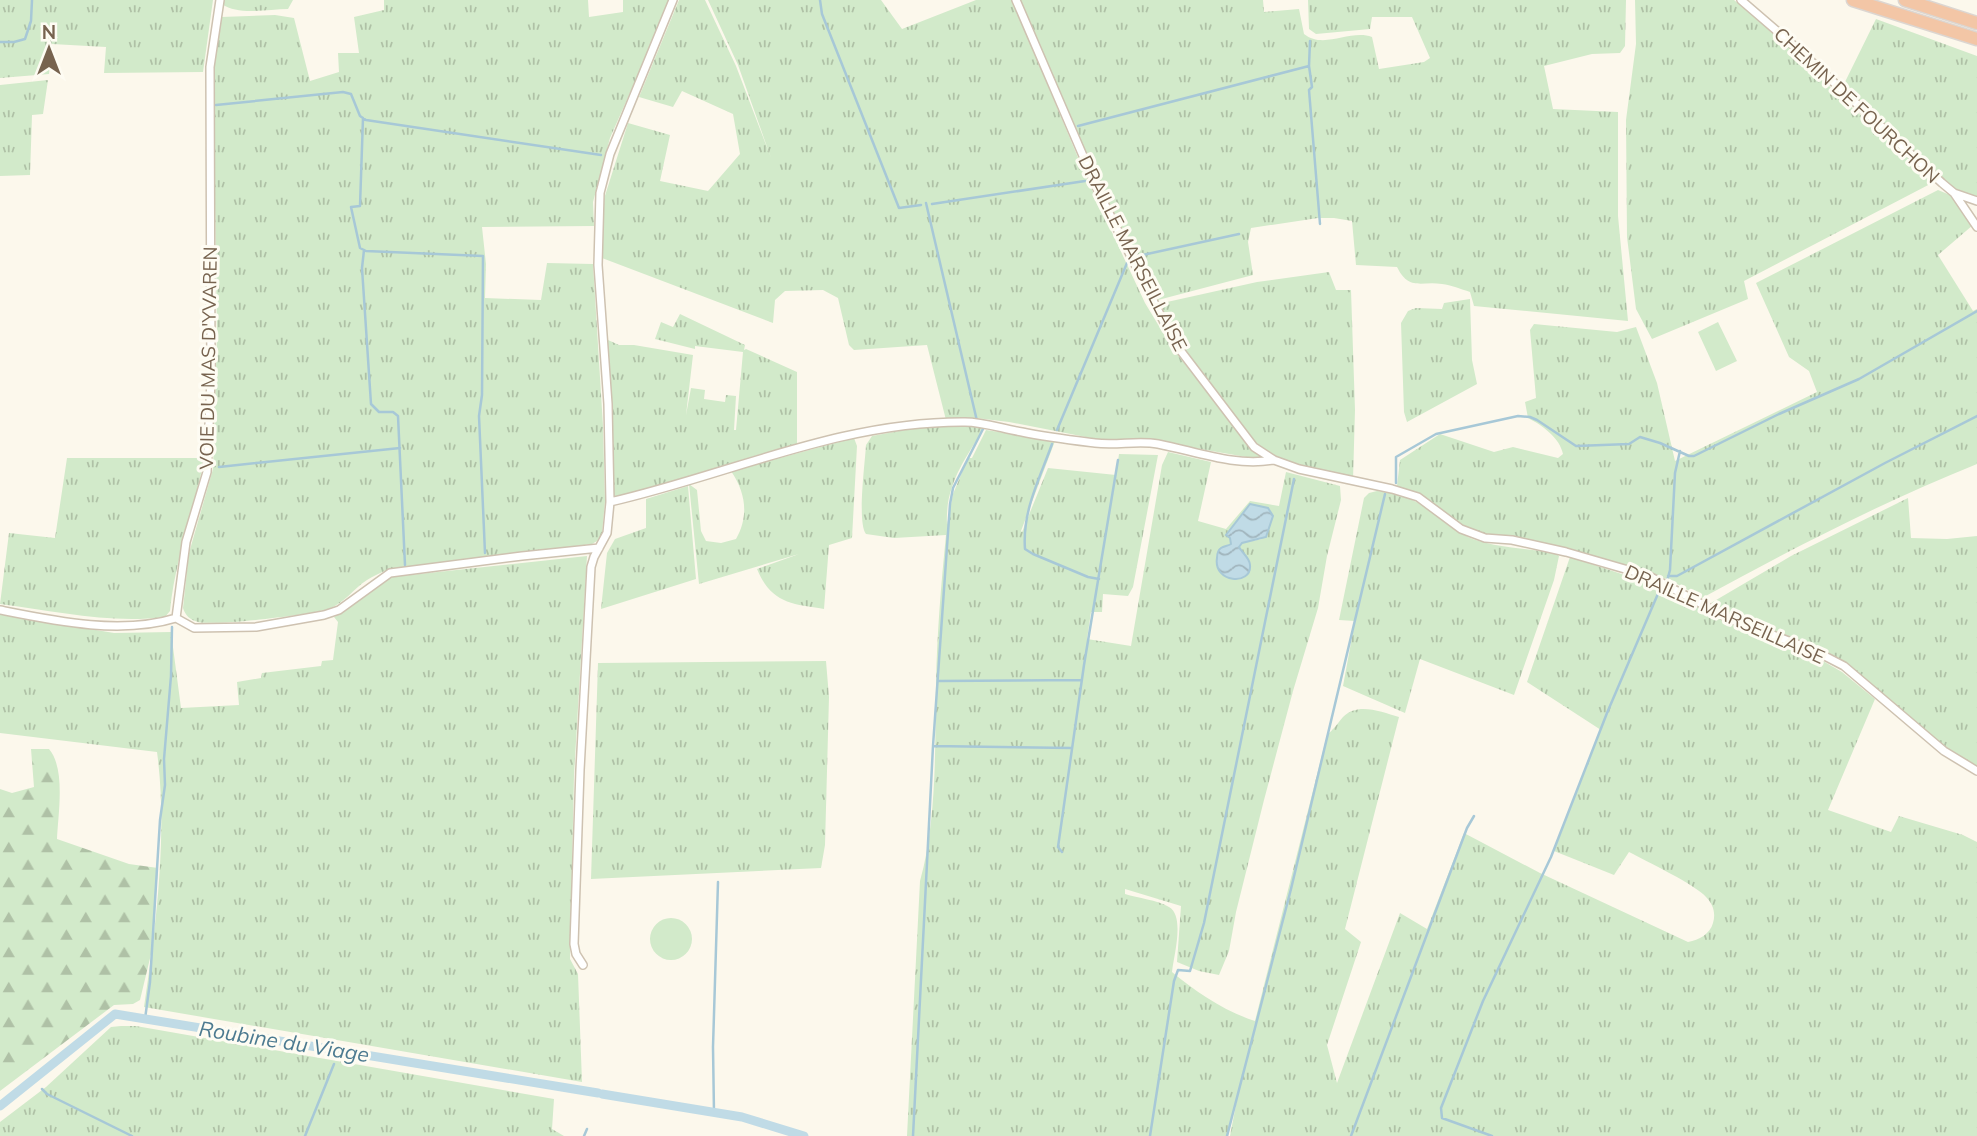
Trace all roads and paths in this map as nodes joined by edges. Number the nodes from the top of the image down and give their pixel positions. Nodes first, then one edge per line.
1 (220, 0) edge
2 (673, 0) edge
3 (1016, 0) edge
4 (1741, 0) edge
5 (1853, 0) edge
6 (1905, 0) edge
7 (1867, 5) junction
8 (1977, 23) edge
9 (1977, 39) edge
10 (1977, 46) edge
11 (1954, 194) junction
12 (1977, 201) edge
13 (1977, 227) edge
14 (1274, 460) junction
15 (610, 502) junction
16 (599, 548) junction
17 (0, 610) edge
18 (176, 618) junction
19 (1977, 771) edge
20 (583, 965) dead end

1 - 18 street, VOIE DU MAS D'YVAREN
2 - 15 street
3 - 14 street, DRAILLE MARSEILLAISE
4 - 11 street, CHEMIN DE FOURCHON
5 - 7 highway
6 - 8 highway
7 - 9 highway
7 - 10 highway
11 - 12 street, CHEMIN DE FOURCHON
11 - 13 street
14 - 15 street
14 - 19 street, DRAILLE MARSEILLAISE
15 - 16 street
16 - 18 street
16 - 20 street
17 - 18 street

